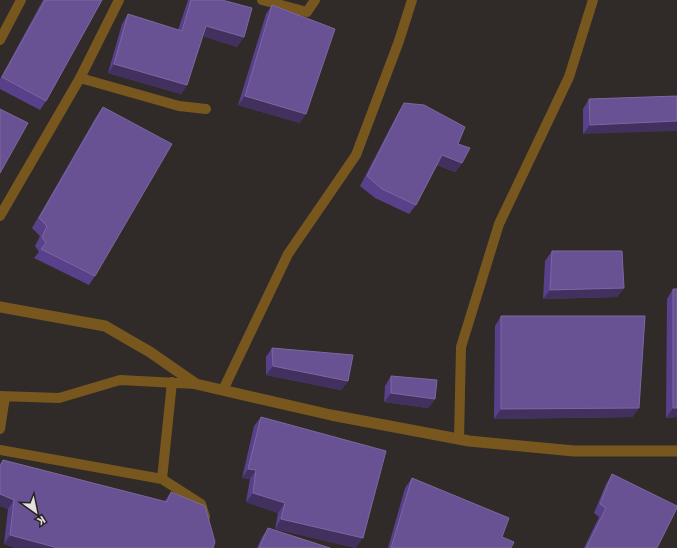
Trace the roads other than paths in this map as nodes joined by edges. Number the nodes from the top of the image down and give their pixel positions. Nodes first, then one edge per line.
1 (21, 0) edge
2 (119, 0) edge
3 (262, 0) edge
4 (314, 0) edge
5 (412, 0) edge
6 (593, 0) edge
7 (0, 40) edge
8 (80, 78) junction
9 (206, 109) dead end
10 (0, 216) edge
11 (0, 307) edge
12 (172, 382) junction
13 (196, 384) junction
14 (224, 390) junction
15 (2, 397) edge
16 (0, 429) edge
17 (459, 439) junction
18 (0, 450) edge
19 (677, 451) edge
20 (162, 479) junction
21 (208, 526) edge

1 - 7 street
2 - 8 street
3 - 4 street
5 - 14 street
6 - 17 street
8 - 9 street
8 - 10 street
11 - 13 street
12 - 13 street
12 - 15 street
12 - 20 street
13 - 14 street
14 - 17 street
15 - 16 street
17 - 19 street
18 - 20 street
20 - 21 street

